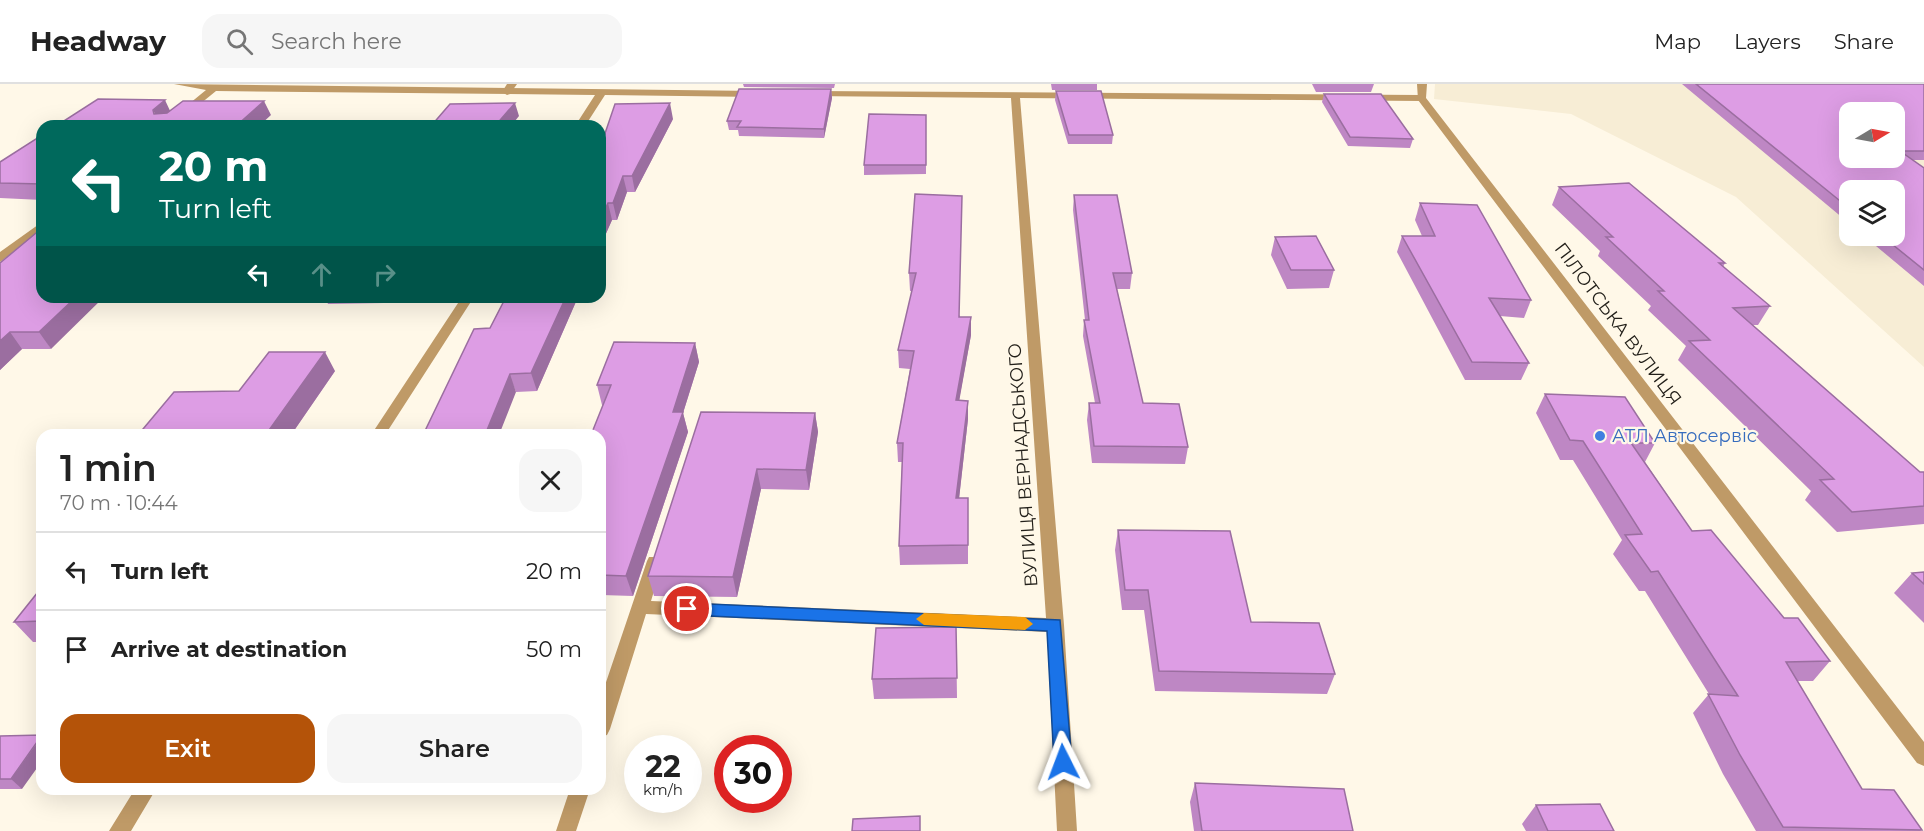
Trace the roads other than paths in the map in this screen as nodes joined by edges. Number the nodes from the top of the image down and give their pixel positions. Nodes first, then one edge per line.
1 (179, 84) edge
2 (214, 88) junction
3 (510, 88) edge
4 (1421, 91) edge
5 (602, 92) junction
6 (767, 94) edge
7 (802, 94) edge
8 (1015, 95) junction
9 (174, 120) edge
10 (584, 120) edge
11 (36, 230) edge
12 (0, 258) edge
13 (464, 303) edge
14 (382, 429) edge
15 (662, 540) edge
16 (641, 607) junction
17 (1055, 625) junction
18 (606, 711) edge
19 (1924, 756) edge
20 (142, 795) edge
21 (578, 795) edge
22 (119, 831) edge
23 (566, 831) edge
24 (1067, 831) edge

1 - 2 street
2 - 3 street
2 - 9 street
3 - 5 street
4 - 8 street
4 - 19 street, ПІЛОТСЬКА ВУЛИЦЯ
5 - 6 street
5 - 10 street
7 - 8 street
8 - 17 street, ВУЛИЦЯ ВЕРНАДСЬКОГО
11 - 12 street
13 - 14 street
15 - 16 street
16 - 17 street
16 - 18 street
17 - 24 street, ВУЛИЦЯ ВЕРНАДСЬКОГО
20 - 22 street
21 - 23 street

